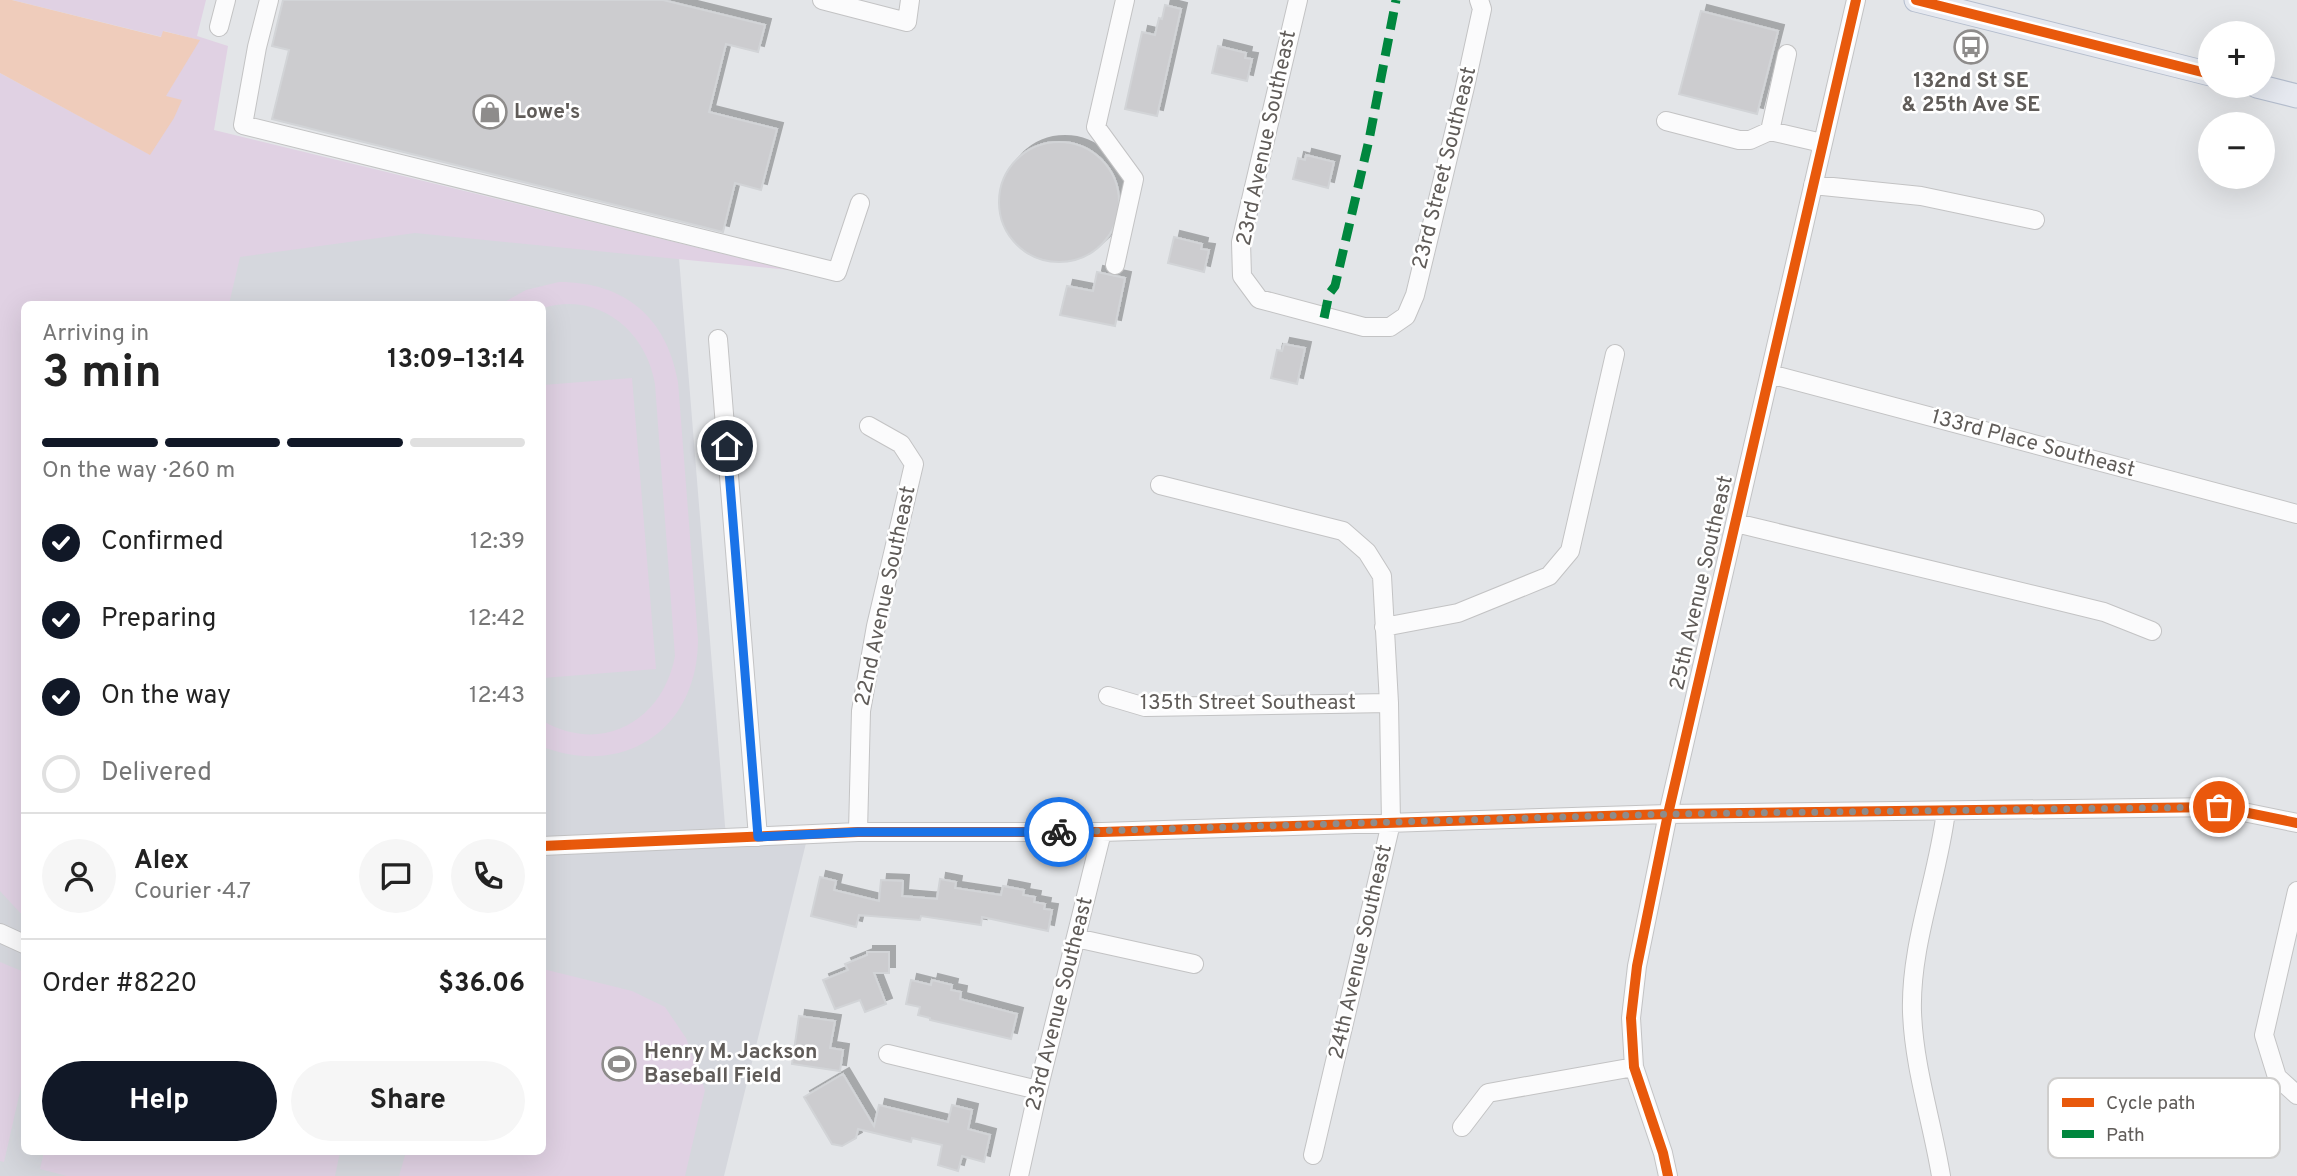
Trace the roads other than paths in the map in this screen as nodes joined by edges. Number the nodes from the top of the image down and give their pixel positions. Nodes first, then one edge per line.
1 (226, 0) edge
2 (269, 0) edge
3 (822, 0) edge
4 (910, 0) edge
5 (1125, 0) edge
6 (1298, 0) edge
7 (1479, 0) edge
8 (1856, 0) edge
9 (1916, 0) edge
10 (219, 27) dead end
11 (1787, 54) dead end
12 (2198, 71) edge
13 (2275, 90) edge
14 (2297, 96) edge
15 (1666, 121) dead end
16 (1770, 131) junction
17 (1822, 143) junction
18 (1813, 185) junction
19 (860, 203) dead end
20 (2035, 220) dead end
21 (1115, 265) dead end
22 (1391, 327) joint
23 (718, 339) dead end
24 (1615, 355) dead end
25 (1770, 374) junction
26 (869, 426) dead end
27 (1160, 485) dead end
28 (2297, 514) edge
29 (1736, 523) junction
30 (1384, 627) junction
31 (2151, 631) dead end
32 (1108, 696) dead end
33 (1389, 703) junction
34 (1946, 811) junction
35 (1668, 814) junction
36 (1391, 823) junction
37 (2297, 824) edge
38 (858, 832) junction
39 (1102, 832) junction
40 (758, 837) junction
41 (546, 846) edge
42 (2297, 891) edge
43 (0, 933) edge
44 (1076, 938) junction
45 (21, 943) edge
46 (1194, 964) dead end
47 (888, 1054) dead end
48 (1633, 1066) junction
49 (2278, 1078) edge
50 (2280, 1080) edge
51 (1038, 1090) junction
52 (2297, 1095) edge
53 (1462, 1127) dead end
54 (1313, 1155) dead end
55 (1019, 1176) edge
56 (1668, 1176) edge
57 (1941, 1176) edge

1 - 10 street
2 - 19 street
3 - 4 street
5 - 21 street
6 - 22 street, 23rd Avenue Southeast
7 - 22 street, 23rd Street Southeast
8 - 17 street, 25th Avenue Southeast
9 - 12 main road
11 - 16 street
13 - 14 main road
15 - 16 street
16 - 17 street
17 - 18 street, 25th Avenue Southeast
18 - 20 street
18 - 25 street, 25th Avenue Southeast
23 - 40 street
24 - 30 street
25 - 28 street, 133rd Place Southeast
25 - 29 street, 25th Avenue Southeast
26 - 38 street, 22nd Avenue Southeast
27 - 30 street, 24th Avenue Southeast
29 - 31 street
29 - 35 street, 25th Avenue Southeast
30 - 33 street, 24th Avenue Southeast
32 - 33 street, 135th Street Southeast
33 - 36 street, 24th Avenue Southeast
34 - 35 street
34 - 37 street
34 - 57 street
35 - 36 street
35 - 48 street, 25th Avenue Southeast
36 - 39 street
36 - 54 street, 24th Avenue Southeast
38 - 39 street
38 - 40 street
39 - 44 street, 23rd Avenue Southeast
40 - 41 street
42 - 49 street
43 - 45 street
44 - 46 street
44 - 51 street, 23rd Avenue Southeast
47 - 51 street
48 - 53 street
48 - 56 street, 25th Avenue Southeast
50 - 52 street
51 - 55 street, 23rd Avenue Southeast

